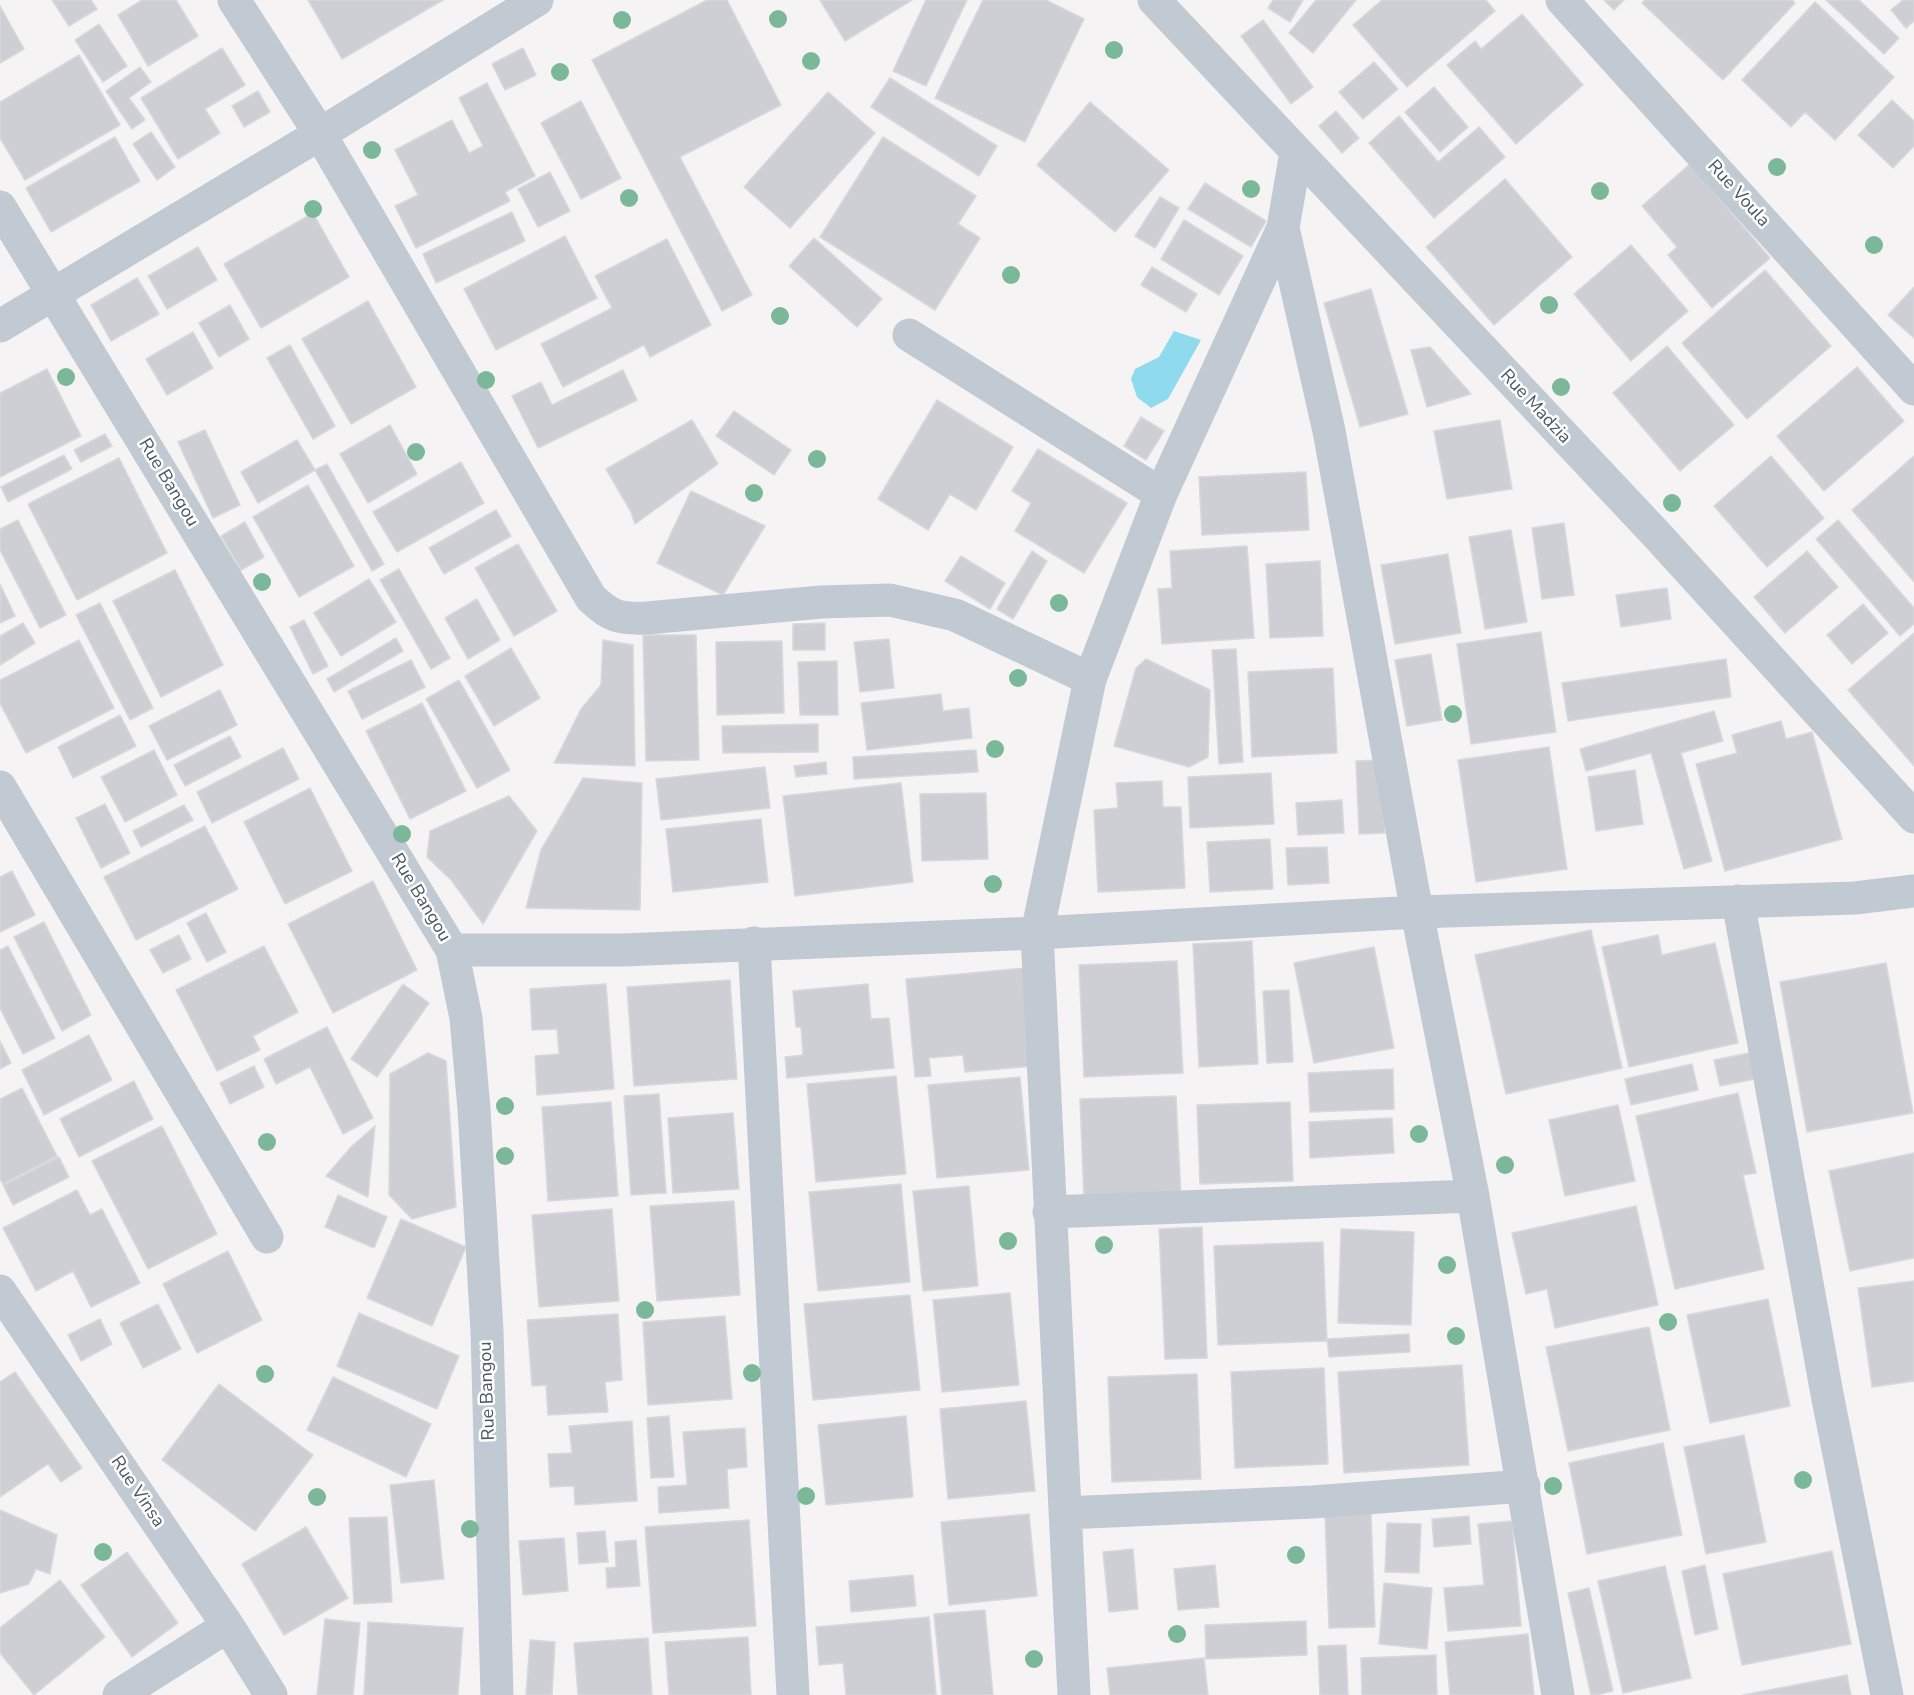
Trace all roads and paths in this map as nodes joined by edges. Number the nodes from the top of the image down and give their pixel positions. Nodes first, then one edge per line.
1 (234, 0) edge
2 (537, 0) edge
3 (1154, 0) edge
4 (1562, 0) edge
5 (320, 134) junction
6 (1296, 152) junction
7 (0, 207) edge
8 (1283, 228) junction
9 (52, 293) junction
10 (0, 326) edge
11 (909, 335) dead end
12 (1914, 389) edge
13 (1161, 494) junction
14 (1090, 679) junction
15 (0, 787) edge
16 (1914, 817) edge
17 (1914, 891) edge
18 (1738, 901) junction
19 (1417, 912) junction
20 (1036, 933) junction
21 (754, 943) junction
22 (452, 950) junction
23 (1473, 1196) junction
24 (1049, 1212) junction
25 (267, 1237) dead end
26 (0, 1291) edge
27 (1524, 1486) junction
28 (1065, 1513) junction
29 (228, 1626) junction
30 (119, 1695) edge
31 (271, 1695) edge
32 (497, 1695) edge
33 (793, 1695) edge
34 (1074, 1695) edge
35 (1558, 1695) edge
36 (1887, 1695) edge

1 - 5 street
2 - 5 street
3 - 6 street, Rue Madzia
4 - 12 street, Rue Voula
5 - 9 street
5 - 14 street
6 - 8 street
6 - 16 street, Rue Madzia
7 - 9 street, Rue Bangou
8 - 13 street
8 - 19 street
9 - 10 street
9 - 22 street, Rue Bangou
11 - 13 street
13 - 14 street
14 - 20 street
15 - 25 street
17 - 18 street
18 - 19 street
18 - 36 street
19 - 20 street
19 - 23 street
20 - 21 street
20 - 24 street
21 - 22 street
21 - 33 street
22 - 32 street, Rue Bangou
23 - 24 street
23 - 27 street
24 - 28 street
26 - 29 street, Rue Vinsa
27 - 28 street
27 - 35 street
28 - 34 street
29 - 30 street
29 - 31 street, Rue Vinsa

